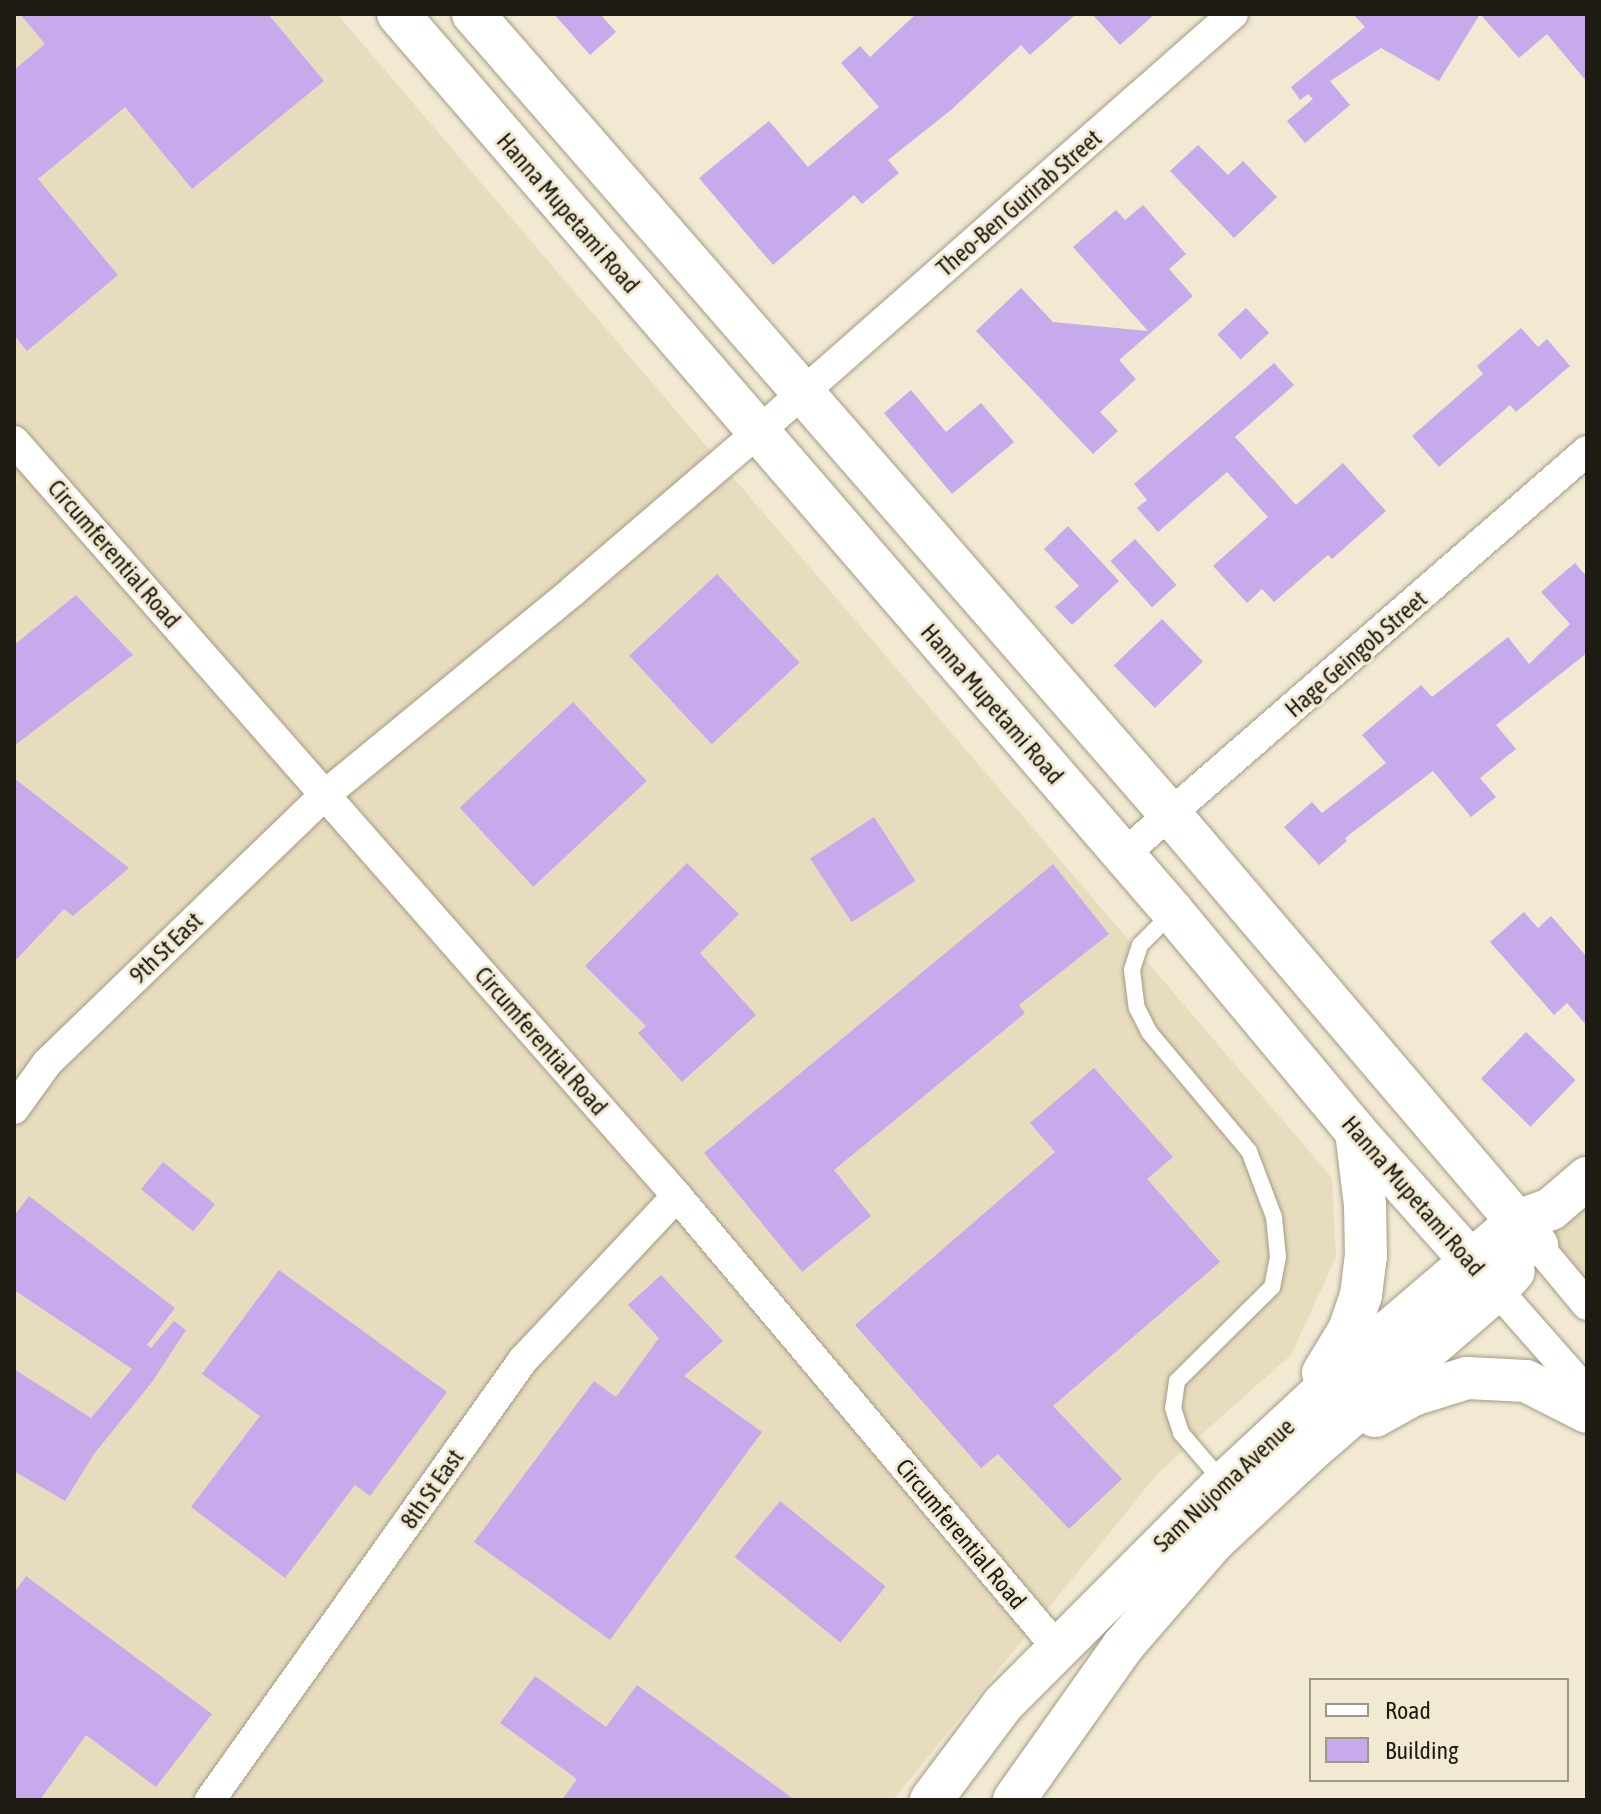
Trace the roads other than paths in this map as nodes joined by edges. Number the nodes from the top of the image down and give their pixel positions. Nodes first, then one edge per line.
1 (398, 14) edge
2 (473, 14) edge
3 (1233, 14) edge
4 (804, 391) junction
5 (757, 433) junction
6 (14, 441) edge
7 (1587, 451) edge
8 (326, 794) junction
9 (1171, 815) junction
10 (1123, 855) junction
11 (1173, 912) junction
12 (14, 1109) edge
13 (1356, 1132) junction
14 (1587, 1178) edge
15 (677, 1196) junction
16 (1535, 1225) junction
17 (1484, 1276) junction
18 (1587, 1305) edge
19 (1587, 1392) edge
20 (1587, 1412) edge
21 (1303, 1434) junction
22 (1224, 1483) junction
23 (1058, 1649) junction
24 (1090, 1689) junction
25 (210, 1800) edge
26 (931, 1800) edge
27 (1014, 1800) edge

1 - 5 main road, Hanna Mupetami Road
2 - 4 main road
3 - 4 street, Theo-Ben Gurirab Street
4 - 5 street, Theo-Ben Gurirab Street
4 - 9 main road
5 - 8 street, 9th St East
5 - 10 main road, Hanna Mupetami Road
6 - 8 street, Circumferential Road
7 - 9 street, Hage Geingob Street
8 - 12 street, 9th St East
8 - 15 street, Circumferential Road
9 - 10 street, Hage Geingob Street
9 - 16 main road
10 - 11 main road, Hanna Mupetami Road
11 - 13 main road, Hanna Mupetami Road
11 - 22 lane
13 - 17 main road, Hanna Mupetami Road
13 - 21 main road
14 - 16 main road, Sam Nujoma Avenue
15 - 23 street, Circumferential Road
15 - 25 street, 8th St East
16 - 17 main road, Sam Nujoma Avenue
16 - 18 street
17 - 19 street, Hanna Mupetami Road
17 - 21 main road, Sam Nujoma Avenue
20 - 21 main road
21 - 22 main road, Sam Nujoma Avenue
21 - 24 main road, Sam Nujoma Avenue
22 - 23 main road, Sam Nujoma Avenue
23 - 24 main road
23 - 26 main road, Sam Nujoma Avenue
24 - 27 main road, Sam Nujoma Avenue

